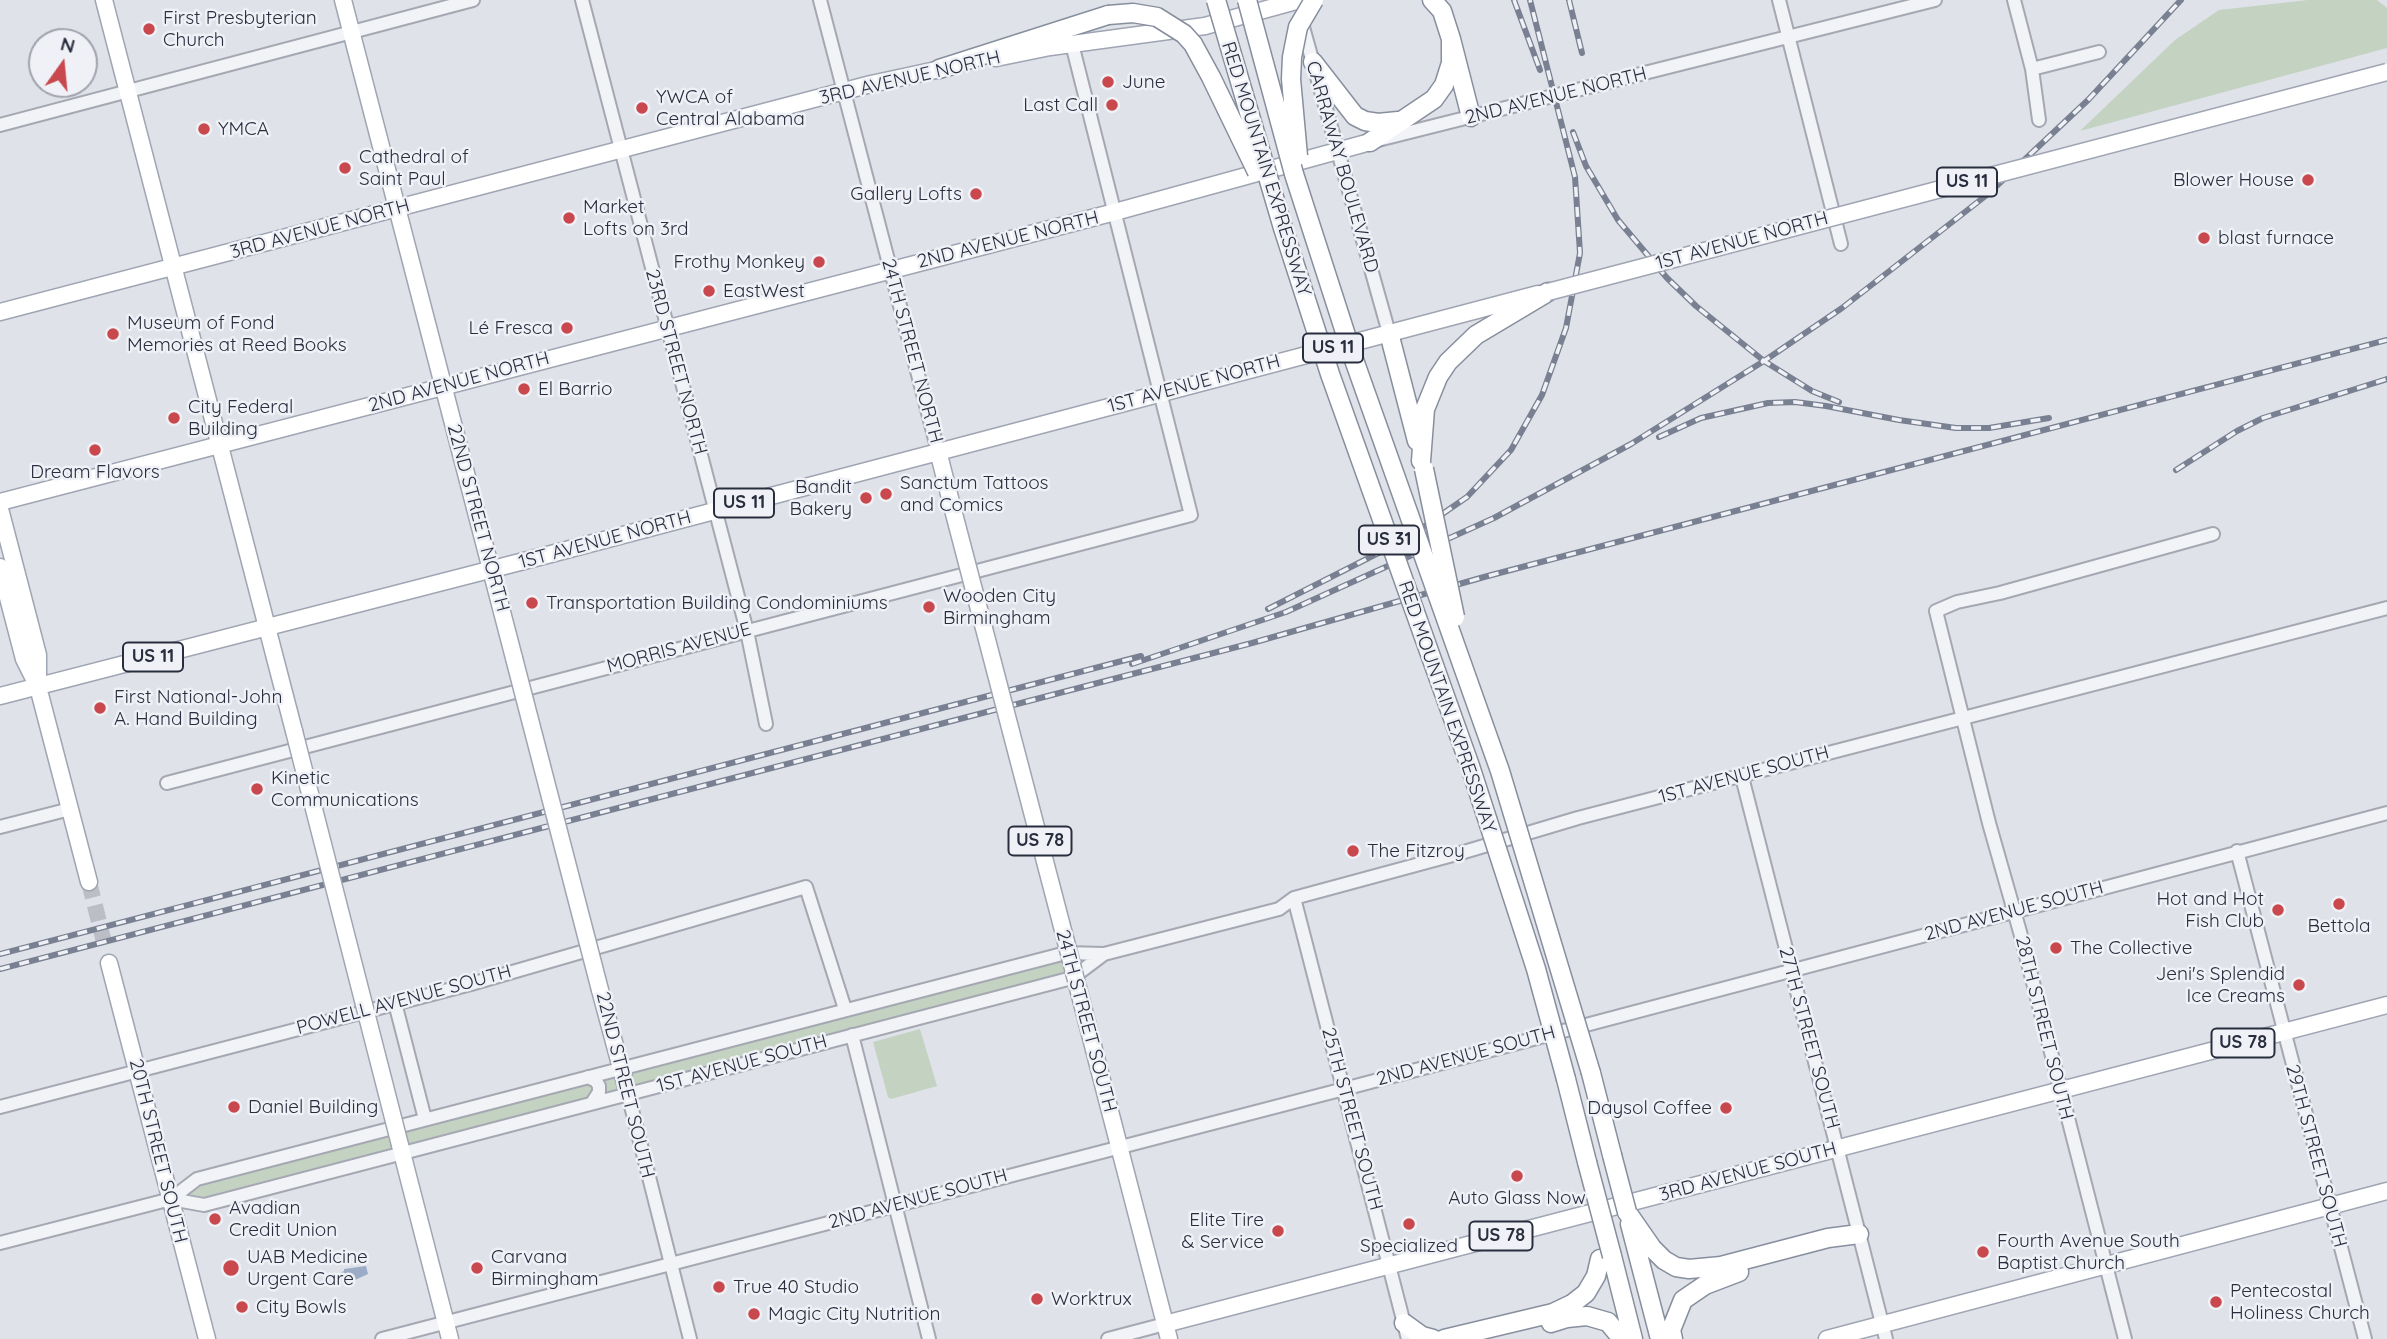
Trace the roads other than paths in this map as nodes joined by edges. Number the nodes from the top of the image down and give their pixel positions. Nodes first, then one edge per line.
1 (104, 0) edge
2 (342, 0) edge
3 (473, 0) edge
4 (582, 0) edge
5 (820, 0) edge
6 (1216, 0) edge
7 (1247, 0) edge
8 (1296, 0) edge
9 (1314, 0) edge
10 (1432, 0) edge
11 (1779, 0) edge
12 (1935, 0) edge
13 (2016, 5) edge
14 (351, 32) junction
15 (1790, 37) junction
16 (1451, 39) junction
17 (1072, 44) junction
18 (2099, 52) dead end
19 (1313, 62) junction
20 (939, 69) junction
21 (2032, 69) junction
22 (2387, 72) edge
23 (127, 91) junction
24 (845, 92) junction
25 (1471, 117) junction
26 (2039, 120) dead end
27 (1401, 121) junction
28 (0, 125) edge
29 (1370, 142) junction
30 (622, 150) junction
31 (1339, 150) junction
32 (1301, 195) junction
33 (397, 208) junction
34 (1115, 212) junction
35 (1283, 228) junction
36 (1841, 244) dead end
37 (174, 268) junction
38 (891, 270) junction
39 (1548, 292) joint
40 (1507, 309) junction
41 (0, 313) edge
42 (668, 328) junction
43 (1389, 333) junction
44 (443, 386) junction
45 (1161, 393) junction
46 (220, 445) junction
47 (938, 452) junction
48 (1422, 465) junction
49 (0, 502) edge
50 (0, 509) edge
51 (715, 511) junction
52 (2213, 534) dead end
53 (0, 567) edge
54 (491, 570) junction
55 (2387, 608) edge
56 (268, 628) junction
57 (747, 631) junction
58 (38, 687) junction
59 (1471, 689) junction
60 (0, 696) edge
61 (1004, 702) joint
62 (1964, 718) junction
63 (766, 724) dead end
64 (1742, 777) junction
65 (167, 783) dead end
66 (70, 808) junction
67 (2387, 813) edge
68 (0, 827) edge
69 (560, 832) joint
70 (2237, 851) junction
71 (89, 883) tunnel mouth
72 (1294, 898) junction
73 (2013, 912) junction
74 (1104, 954) junction
75 (109, 963) tunnel mouth
76 (1791, 971) junction
77 (395, 1003) junction
78 (2387, 1005) edge
79 (845, 1009) junction
80 (2283, 1032) junction
81 (852, 1035) junction
82 (621, 1068) junction
83 (138, 1070) junction
84 (588, 1077) junction
85 (1344, 1089) junction
86 (2060, 1091) junction
87 (628, 1094) junction
88 (592, 1103) junction
89 (0, 1107) edge
90 (425, 1119) junction
91 (1119, 1146) junction
92 (401, 1149) junction
93 (1838, 1149) junction
94 (2387, 1191) edge
95 (171, 1199) junction
96 (894, 1205) junction
97 (2329, 1207) junction
98 (1859, 1234) junction
99 (0, 1243) edge
100 (1645, 1249) junction
101 (1606, 1258) junction
102 (671, 1264) junction
103 (1390, 1265) junction
104 (2106, 1266) junction
105 (446, 1323) junction
106 (1406, 1331) edge
107 (1167, 1332) edge
108 (1884, 1332) edge
109 (1665, 1335) edge
110 (207, 1339) edge
111 (382, 1339) edge
112 (450, 1339) edge
113 (690, 1339) edge
114 (929, 1339) edge
115 (1108, 1339) edge
116 (1433, 1339) edge
117 (1444, 1339) edge
118 (1486, 1339) edge
119 (1622, 1339) edge
120 (1633, 1339) edge
121 (1827, 1339) edge
122 (2125, 1339) edge
123 (2365, 1339) edge

1 - 23 main road
2 - 14 main road, 22ND STREET NORTH
3 - 14 street
4 - 30 street, 23RD STREET NORTH
5 - 24 street, 24TH STREET NORTH
6 - 35 highway, RED MOUNTAIN EXPRESSWAY / US 31, bridge
7 - 32 highway, RED MOUNTAIN EXPRESSWAY / US 31, bridge
8 - 17 main road, 3RD AVENUE NORTH
8 - 19 street, CARRAWAY BOULEVARD
9 - 32 highway, bridge
10 - 16 highway
11 - 15 street
12 - 15 street, 2ND AVENUE NORTH
13 - 21 street
14 - 23 street
14 - 33 main road, 22ND STREET NORTH
15 - 25 street, 2ND AVENUE NORTH
15 - 36 street
16 - 25 highway
16 - 27 highway
17 - 20 main road, 3RD AVENUE NORTH
17 - 34 street
18 - 21 street
19 - 27 highway
19 - 31 street, CARRAWAY BOULEVARD
20 - 24 main road, 3RD AVENUE NORTH
20 - 35 highway, bridge
21 - 26 street
22 - 39 main road, 1ST AVENUE NORTH / US 11, bridge
23 - 28 street
23 - 37 main road
24 - 30 main road, 3RD AVENUE NORTH
24 - 38 street, 24TH STREET NORTH
25 - 29 street, 2ND AVENUE NORTH
27 - 29 highway
29 - 31 main road, 2ND AVENUE NORTH
30 - 33 main road, 3RD AVENUE NORTH
30 - 42 street, 23RD STREET NORTH
31 - 34 main road, 2ND AVENUE NORTH
31 - 43 street, CARRAWAY BOULEVARD
32 - 59 highway, RED MOUNTAIN EXPRESSWAY / US 31, bridge
33 - 37 main road, 3RD AVENUE NORTH
33 - 44 main road, 22ND STREET NORTH
34 - 38 main road, 2ND AVENUE NORTH
34 - 45 street
35 - 101 highway, RED MOUNTAIN EXPRESSWAY / US 31, bridge
37 - 41 main road, 3RD AVENUE NORTH
37 - 46 main road
38 - 42 main road, 2ND AVENUE NORTH
38 - 47 street, 24TH STREET NORTH
39 - 40 highway
40 - 43 main road, 1ST AVENUE NORTH / US 11
40 - 48 highway
42 - 44 main road, 2ND AVENUE NORTH
42 - 51 street, 23RD STREET NORTH
43 - 45 main road, 1ST AVENUE NORTH / US 11
43 - 48 highway
44 - 46 main road, 2ND AVENUE NORTH
44 - 54 main road, 22ND STREET NORTH
45 - 47 main road, 1ST AVENUE NORTH / US 11
45 - 57 street, MORRIS AVENUE
46 - 49 main road, 2ND AVENUE NORTH
46 - 56 main road
47 - 51 main road, 1ST AVENUE NORTH / US 11
47 - 61 main road, 24TH STREET NORTH / US 78, bridge
48 - 59 highway, bridge
50 - 58 main road
51 - 54 main road, 1ST AVENUE NORTH / US 11
51 - 57 street, 23RD STREET NORTH
52 - 62 street, 28TH STREET SOUTH
53 - 58 main road
54 - 56 main road, 1ST AVENUE NORTH / US 11
54 - 69 main road, 22ND STREET NORTH, bridge
55 - 62 street, 1ST AVENUE SOUTH
56 - 58 main road, 1ST AVENUE NORTH / US 11
56 - 92 main road, bridge
57 - 63 street, 23RD STREET NORTH
57 - 65 street, MORRIS AVENUE
58 - 60 main road, 1ST AVENUE NORTH / US 11
58 - 66 main road
59 - 100 highway, RED MOUNTAIN EXPRESSWAY / US 31, bridge
61 - 91 main road, 24TH STREET SOUTH / US 78, bridge
62 - 64 street, 1ST AVENUE SOUTH
62 - 73 street, 28TH STREET SOUTH
64 - 72 street, 1ST AVENUE SOUTH
64 - 76 street, 27TH STREET SOUTH
66 - 68 street
66 - 71 main road
67 - 70 street, 2ND AVENUE SOUTH
69 - 82 main road, 22ND STREET SOUTH, bridge
70 - 73 street, 2ND AVENUE SOUTH
70 - 80 street, 29TH STREET SOUTH
72 - 74 street, 1ST AVENUE SOUTH
72 - 85 street, 25TH STREET SOUTH
73 - 76 street, 2ND AVENUE SOUTH
73 - 86 street, 28TH STREET SOUTH
74 - 79 street, 1ST AVENUE SOUTH
74 - 81 street, 1ST AVENUE SOUTH
75 - 83 main road, 20TH STREET SOUTH
76 - 85 street, 2ND AVENUE SOUTH
76 - 93 street, 27TH STREET SOUTH
77 - 79 street, POWELL AVENUE SOUTH
77 - 83 street, POWELL AVENUE SOUTH
77 - 90 street
78 - 80 main road, 3RD AVENUE SOUTH / US 78
79 - 82 street, 1ST AVENUE SOUTH
80 - 86 main road, 3RD AVENUE SOUTH / US 78
80 - 97 street, 29TH STREET SOUTH
81 - 87 street, 1ST AVENUE SOUTH
81 - 96 street
82 - 84 street, 1ST AVENUE SOUTH
82 - 87 main road, 22ND STREET SOUTH
83 - 89 street, POWELL AVENUE SOUTH
83 - 95 main road, 20TH STREET SOUTH
84 - 88 street
84 - 90 street, 1ST AVENUE SOUTH
85 - 91 street, 2ND AVENUE SOUTH
85 - 103 street, 25TH STREET SOUTH
86 - 93 main road, 3RD AVENUE SOUTH / US 78
86 - 104 street, 28TH STREET SOUTH
87 - 88 street, 1ST AVENUE SOUTH
87 - 102 street, 22ND STREET SOUTH
88 - 92 street, 1ST AVENUE SOUTH
90 - 95 street, 1ST AVENUE SOUTH
91 - 96 street, 2ND AVENUE SOUTH
91 - 107 main road, 24TH STREET SOUTH / US 78
92 - 95 street, 1ST AVENUE SOUTH
92 - 105 main road
93 - 98 street, 27TH STREET SOUTH
93 - 103 main road, 3RD AVENUE SOUTH / US 78
94 - 97 main road
95 - 99 street, 1ST AVENUE SOUTH
95 - 110 main road, 20TH STREET SOUTH
96 - 102 street, 2ND AVENUE SOUTH
96 - 114 street
97 - 104 main road
97 - 123 street, 29TH STREET SOUTH
98 - 100 highway
98 - 108 street, 27TH STREET SOUTH
98 - 109 highway
100 - 109 highway
101 - 117 highway
101 - 120 highway
102 - 105 street, 2ND AVENUE SOUTH
102 - 113 street, 22ND STREET SOUTH
103 - 106 street, 25TH STREET SOUTH
103 - 107 main road, 3RD AVENUE SOUTH / US 78
104 - 108 main road
104 - 122 street, 28TH STREET SOUTH
105 - 111 street, 2ND AVENUE SOUTH
105 - 112 main road
106 - 116 highway
107 - 115 street, 3RD AVENUE SOUTH
108 - 121 main road
118 - 119 highway

